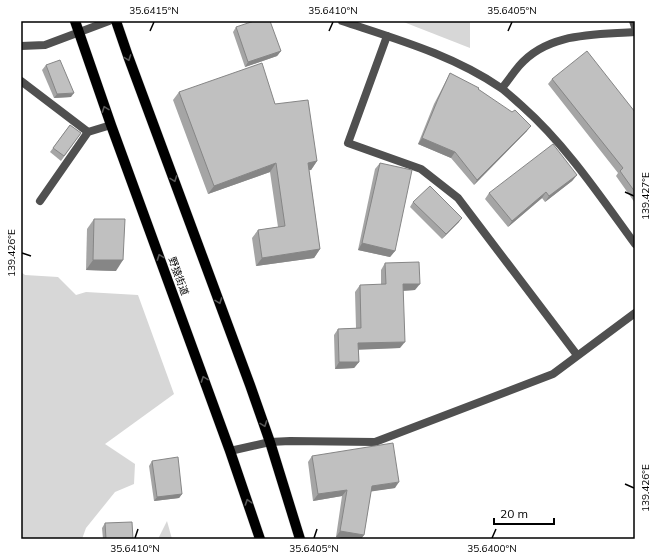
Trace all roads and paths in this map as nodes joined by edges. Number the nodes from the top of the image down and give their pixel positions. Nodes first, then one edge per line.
1 (75, 21) edge
2 (109, 21) edge
3 (116, 21) edge
4 (342, 21) edge
5 (633, 21) edge
6 (635, 27) edge
7 (79, 32) junction
8 (635, 32) edge
9 (387, 36) junction
10 (21, 46) edge
11 (21, 81) edge
12 (502, 88) junction
13 (111, 125) junction
14 (88, 132) junction
15 (40, 201) dead end
16 (635, 244) edge
17 (635, 313) edge
18 (577, 355) junction
19 (270, 442) junction
20 (230, 451) junction
21 (260, 539) edge
22 (300, 539) edge

1 - 7 main road, 野猿街道
2 - 7 street
3 -> 19 main road
4 - 9 street
5 - 6 street
7 - 10 street
13 -> 7 main road, 野猿街道
8 - 12 street
9 - 12 street
9 - 18 street
11 - 14 street
12 - 16 street
13 - 14 street
20 -> 13 main road, 野猿街道
14 - 15 street
17 - 18 street
18 - 19 street
19 - 20 street
19 - 22 main road
21 -> 20 main road, 野猿街道

